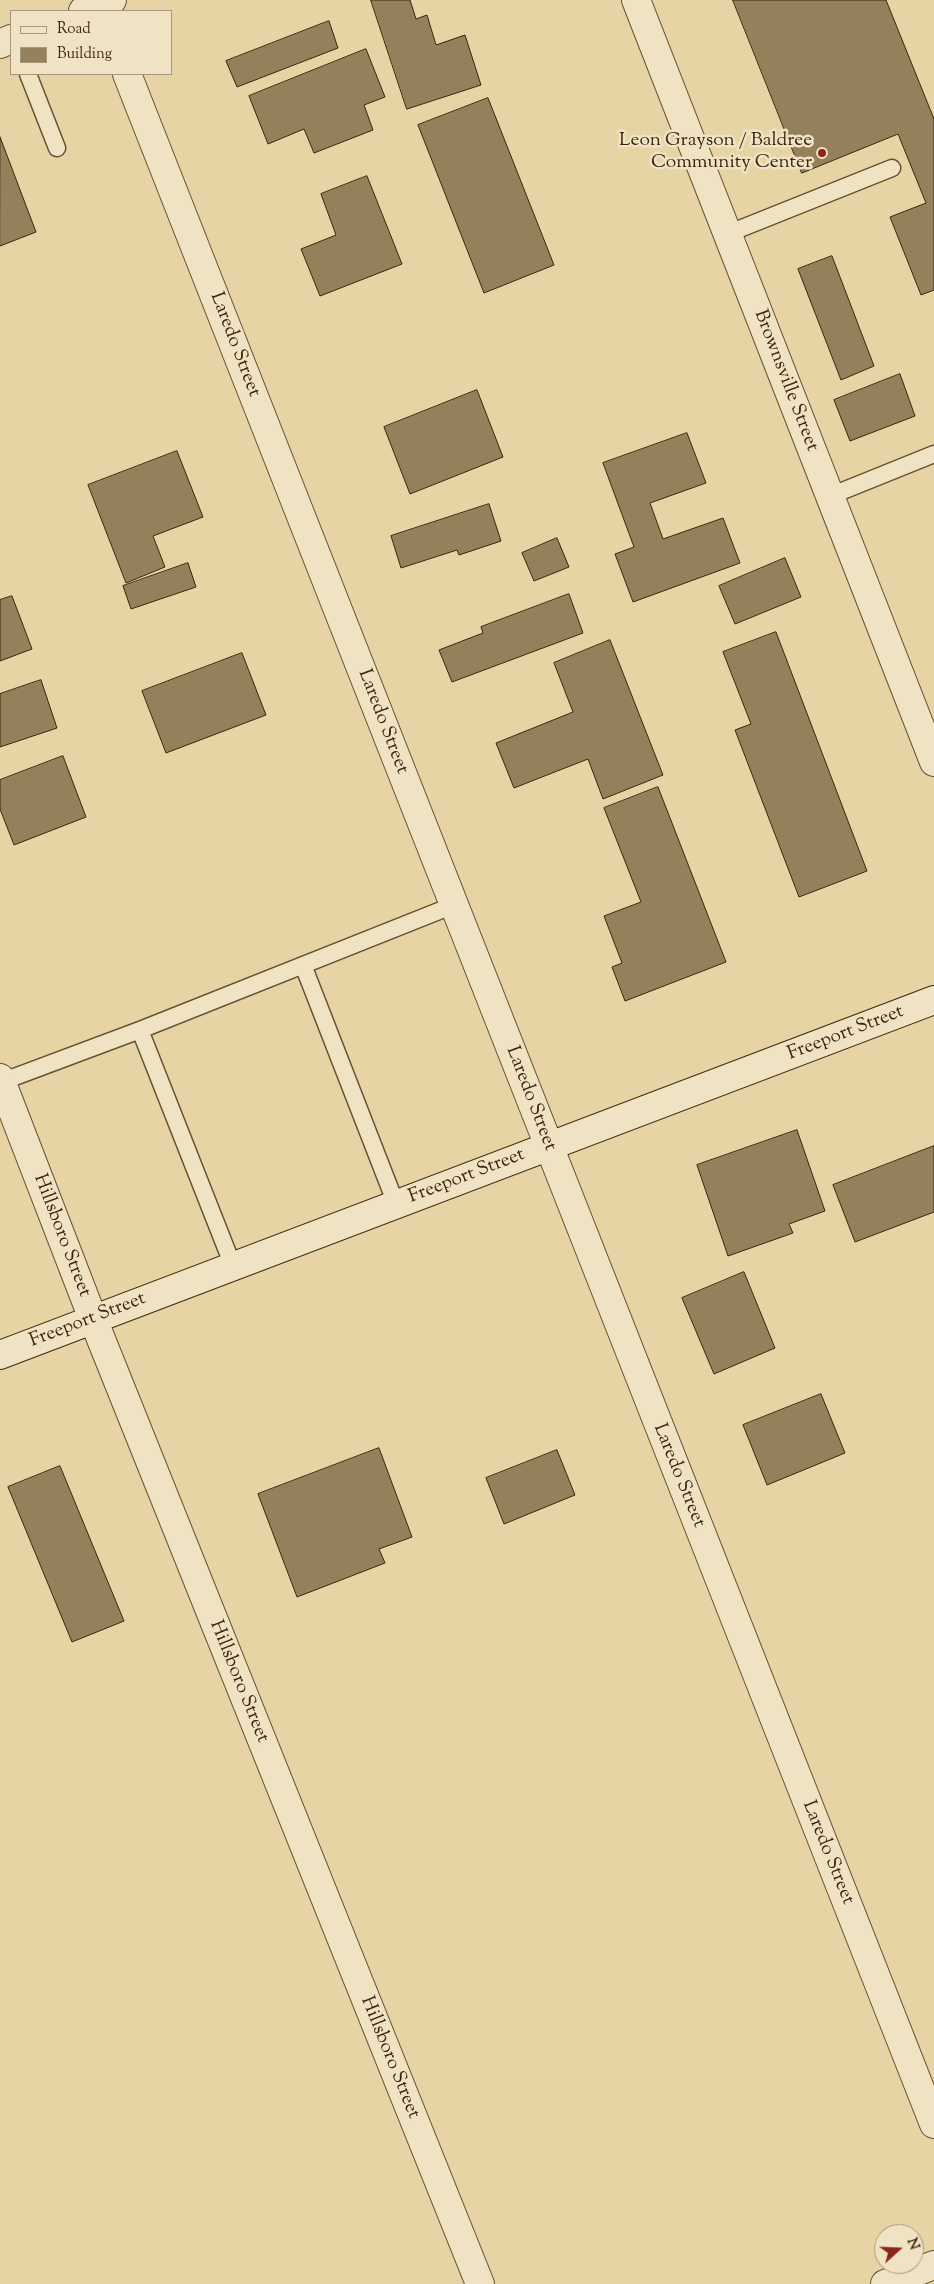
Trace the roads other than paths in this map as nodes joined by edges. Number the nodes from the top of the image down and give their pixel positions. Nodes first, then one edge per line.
1 (636, 0) edge
2 (28, 75) edge
3 (127, 75) edge
4 (57, 148) dead end
5 (892, 168) dead end
6 (727, 234) junction
7 (934, 454) edge
8 (830, 496) junction
9 (934, 762) edge
10 (454, 905) junction
11 (303, 965) junction
12 (934, 1000) edge
13 (140, 1030) junction
14 (1, 1080) edge
15 (548, 1146) junction
16 (396, 1204) junction
17 (232, 1266) junction
18 (93, 1320) junction
19 (0, 1355) edge
20 (934, 2124) edge
21 (934, 2265) edge
22 (480, 2284) edge
23 (884, 2284) edge

1 - 6 street, Brownsville Street
2 - 4 lane
3 - 10 street, Laredo Street
5 - 6 lane
6 - 8 street, Brownsville Street
7 - 8 lane
8 - 9 street, Brownsville Street
10 - 11 lane
10 - 15 street, Laredo Street
11 - 13 lane
11 - 16 lane
12 - 15 street, Freeport Street
13 - 14 lane
13 - 17 lane
14 - 18 street, Hillsboro Street
15 - 16 street, Freeport Street
15 - 20 street, Laredo Street
16 - 17 street, Freeport Street
17 - 18 street, Freeport Street
18 - 19 street, Freeport Street
18 - 22 street, Hillsboro Street
21 - 23 street

